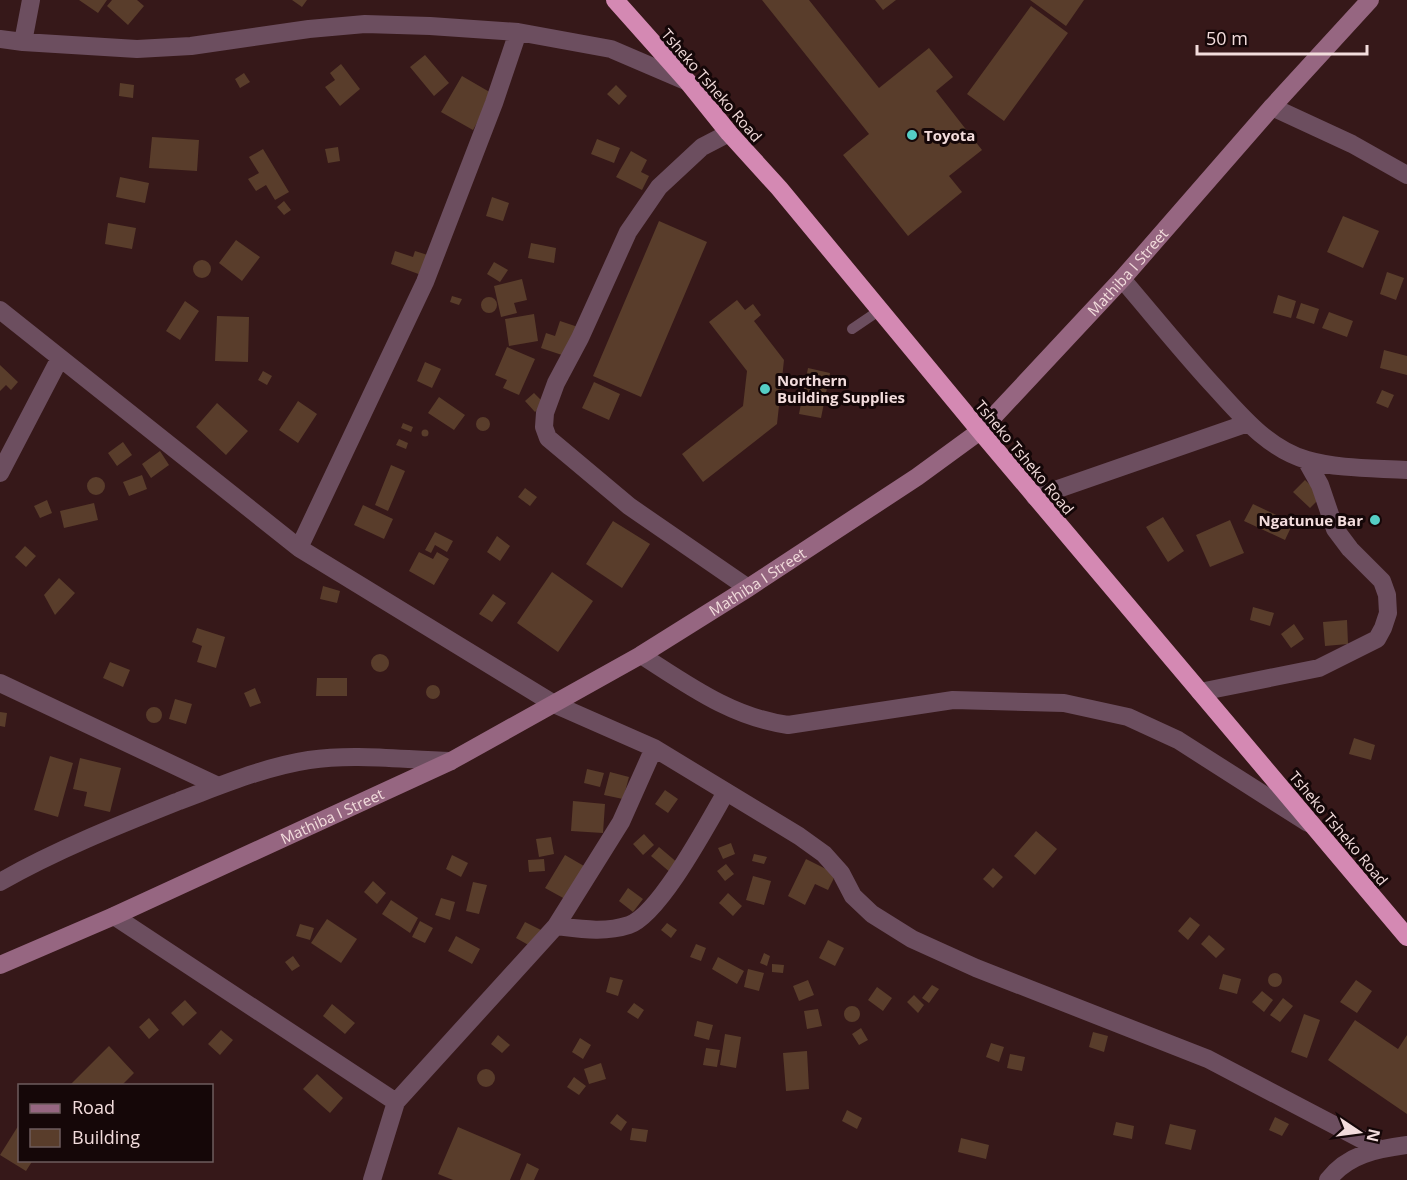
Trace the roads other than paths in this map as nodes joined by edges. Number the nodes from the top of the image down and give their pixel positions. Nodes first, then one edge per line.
1 (31, 0) edge
2 (615, 0) edge
3 (1370, 0) edge
4 (518, 32) junction
5 (0, 39) edge
6 (23, 42) junction
7 (688, 82) junction
8 (1272, 107) junction
9 (729, 133) junction
10 (1407, 175) edge
11 (1122, 279) junction
12 (0, 310) edge
13 (880, 310) junction
14 (852, 329) dead end
15 (60, 358) junction
16 (1248, 423) junction
17 (980, 431) junction
18 (1306, 460) junction
19 (1407, 470) edge
20 (0, 473) edge
21 (1035, 497) junction
22 (299, 548) junction
23 (748, 588) junction
24 (641, 655) junction
25 (0, 683) edge
26 (1200, 692) junction
27 (554, 704) junction
28 (654, 748) junction
29 (451, 761) junction
30 (218, 786) junction
31 (726, 792) junction
32 (1315, 827) junction
33 (2, 879) edge
34 (114, 916) junction
35 (556, 926) junction
36 (1407, 937) edge
37 (0, 965) edge
38 (396, 1102) junction
39 (1407, 1145) edge
40 (1378, 1148) junction
41 (372, 1180) edge
42 (1328, 1180) edge

1 - 6 street
2 - 7 highway, Tsheko Tsheko Road
3 - 8 street, Mathiba I Street
4 - 6 street
4 - 7 street
4 - 22 street
5 - 6 street
7 - 9 highway, Tsheko Tsheko Road
8 - 10 street
8 - 11 street, Mathiba I Street
9 - 13 highway, Tsheko Tsheko Road
9 - 23 street
11 - 16 street
11 - 17 street, Mathiba I Street
12 - 15 street
13 - 14 lane
13 - 17 highway, Tsheko Tsheko Road
15 - 20 street
15 - 22 street
16 - 18 street
16 - 21 street
17 - 21 highway, Tsheko Tsheko Road
17 - 23 street, Mathiba I Street
18 - 19 street
18 - 26 street
21 - 26 highway, Tsheko Tsheko Road
22 - 27 street
23 - 24 street, Mathiba I Street
24 - 27 street, Mathiba I Street
24 - 32 street
25 - 30 street
26 - 32 highway, Tsheko Tsheko Road
27 - 28 street
27 - 29 street, Mathiba I Street
28 - 31 street
28 - 35 street
29 - 30 street
29 - 34 street, Mathiba I Street
30 - 33 street
31 - 35 street
31 - 40 street
32 - 36 highway, Tsheko Tsheko Road
34 - 37 street, Mathiba I Street
34 - 38 street
35 - 38 street
38 - 41 street
39 - 40 street
40 - 42 street

